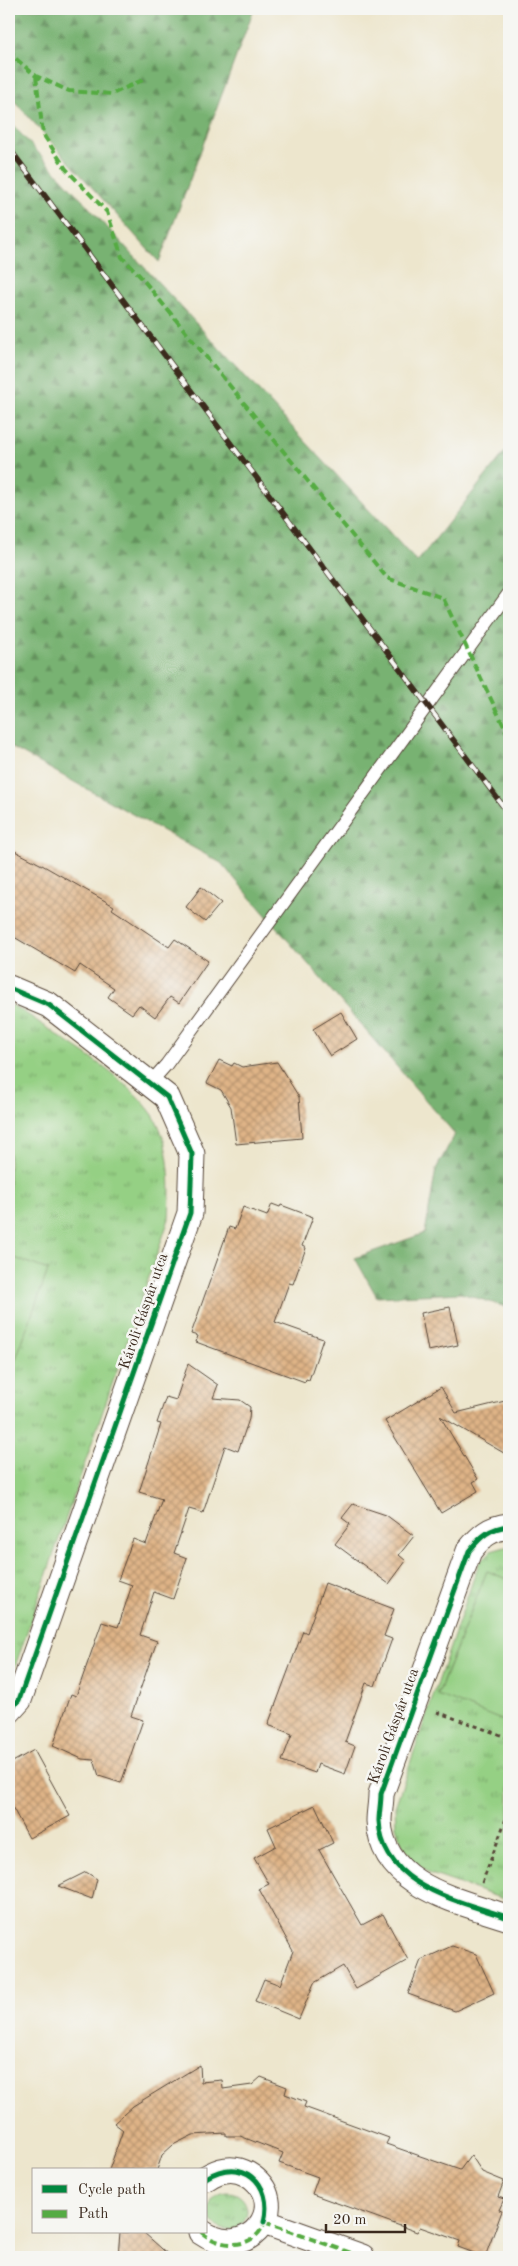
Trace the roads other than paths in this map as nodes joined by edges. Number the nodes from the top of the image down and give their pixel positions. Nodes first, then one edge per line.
1 (509, 593) edge
2 (9, 988) edge
3 (150, 1083) junction
4 (509, 1526) edge
5 (9, 1711) edge
6 (509, 1918) edge
7 (208, 2177) edge
8 (264, 2222) junction
9 (204, 2234) edge
10 (362, 2257) edge

1 - 3 lane
2 - 3 street, Károli Gáspár utca
3 - 5 street, Károli Gáspár utca
4 - 6 street, Károli Gáspár utca
7 - 8 street
8 - 9 street
8 - 10 street

